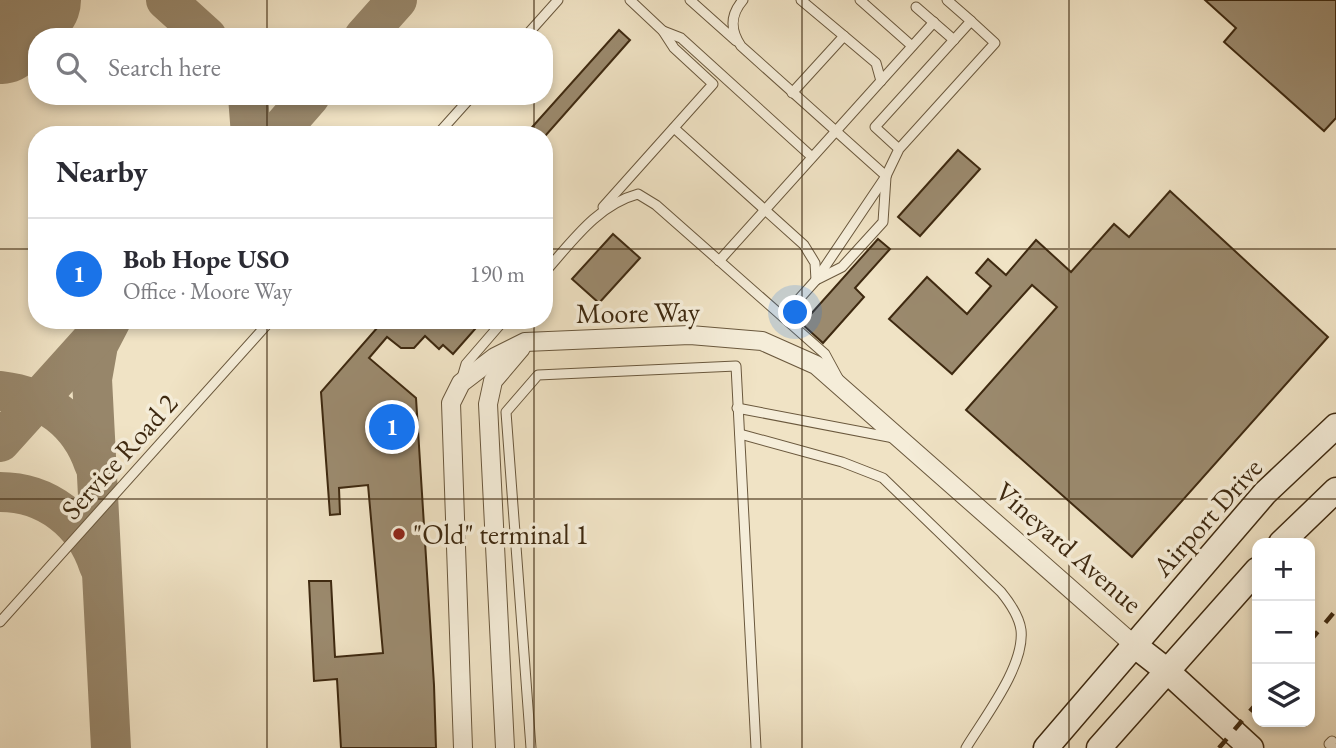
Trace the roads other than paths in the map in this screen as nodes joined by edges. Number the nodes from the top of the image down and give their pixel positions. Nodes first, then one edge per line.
1 (558, 0) edge
2 (630, 0) edge
3 (690, 0) edge
4 (743, 0) edge
5 (801, 0) edge
6 (860, 0) edge
7 (947, 0) edge
8 (916, 6) dead end
9 (971, 21) junction
10 (934, 22) junction
11 (533, 28) edge
12 (663, 31) junction
13 (844, 36) junction
14 (954, 40) junction
15 (741, 46) junction
16 (912, 46) junction
17 (881, 81) junction
18 (792, 93) junction
19 (464, 105) edge
20 (445, 126) edge
21 (674, 128) junction
22 (835, 132) junction
23 (899, 149) junction
24 (812, 157) junction
25 (886, 176) junction
26 (766, 209) junction
27 (583, 229) junction
28 (719, 261) junction
29 (553, 264) edge
30 (816, 280) junction
31 (783, 317) junction
32 (263, 329) edge
33 (495, 329) edge
34 (525, 342) junction
35 (461, 383) junction
36 (846, 391) junction
37 (737, 408) junction
38 (1336, 426) edge
39 (740, 434) junction
40 (901, 439) junction
41 (1336, 490) edge
42 (1286, 538) edge
43 (1252, 575) edge
44 (0, 622) edge
45 (1134, 645) junction
46 (1166, 670) junction
47 (463, 748) edge
48 (505, 748) edge
49 (531, 748) edge
50 (756, 748) edge
51 (966, 748) edge
52 (1046, 748) edge
53 (1099, 748) edge
54 (1251, 748) edge

1 - 11 lane
2 - 12 lane
3 - 15 lane
4 - 15 lane
5 - 13 lane
6 - 16 lane
7 - 9 lane
8 - 10 lane
9 - 14 lane
9 - 23 lane
10 - 14 lane
10 - 16 lane
12 - 21 lane
12 - 24 lane
13 - 17 lane
13 - 18 lane
14 - 23 lane
15 - 18 lane
16 - 17 lane
17 - 22 lane
18 - 22 lane
19 - 20 lane
21 - 26 lane
21 - 27 lane
22 - 24 lane
22 - 25 lane
23 - 25 lane
24 - 26 lane
25 - 30 lane
25 - 30 lane
26 - 28 lane
26 - 30 lane
27 - 28 lane
27 - 29 lane
28 - 31 lane
30 - 31 lane
31 - 36 lane
32 - 44 lane, Service Road 2
33 - 35 lane
34 - 35 street, Moore Way
34 - 36 street, Moore Way
34 - 48 street
35 - 47 street
36 - 40 street, Vineyard Avenue
37 - 39 lane
37 - 40 lane
37 - 49 lane
38 - 45 main road, Airport Drive
39 - 50 lane
39 - 51 lane
40 - 45 street, Vineyard Avenue
41 - 42 main road
43 - 46 main road
45 - 46 main road, Vineyard Avenue
45 - 52 main road, Airport Drive
46 - 53 main road
46 - 54 main road, Vineyard Avenue

